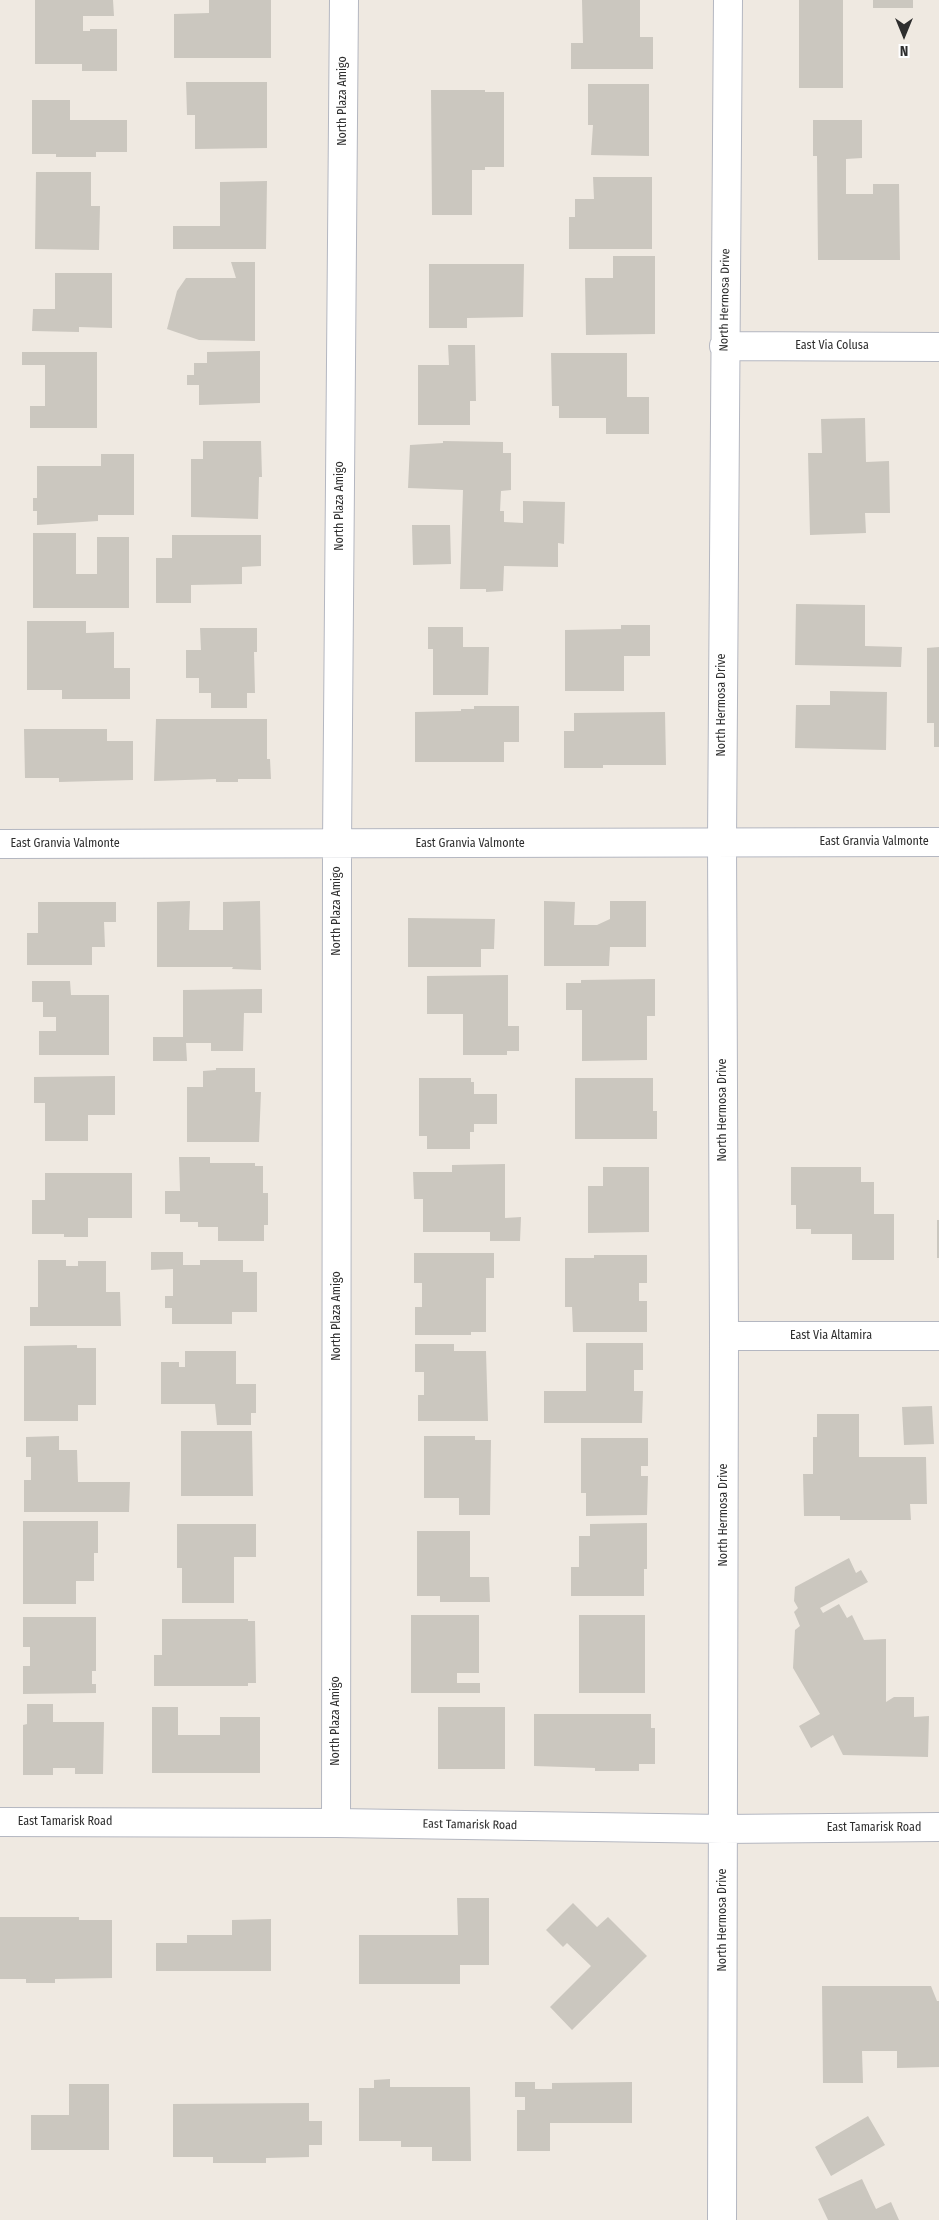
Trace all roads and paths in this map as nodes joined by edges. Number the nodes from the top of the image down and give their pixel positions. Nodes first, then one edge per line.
1 (344, 0) edge
2 (728, 0) edge
3 (724, 346) junction
4 (939, 347) edge
5 (722, 842) junction
6 (939, 842) edge
7 (0, 844) edge
8 (337, 844) junction
9 (724, 1336) junction
10 (939, 1336) edge
11 (0, 1822) edge
12 (336, 1823) junction
13 (939, 1828) edge
14 (723, 1829) junction
15 (722, 2220) edge

1 - 8 street, North Plaza Amigo
2 - 3 street, North Hermosa Drive
3 - 4 street, East Via Colusa
3 - 5 street, North Hermosa Drive
5 - 6 street, East Granvia Valmonte
5 - 8 street, East Granvia Valmonte
5 - 9 street, North Hermosa Drive
7 - 8 street, East Granvia Valmonte
8 - 12 street, North Plaza Amigo
9 - 10 street, East Via Altamira
9 - 14 street, North Hermosa Drive
11 - 12 street, East Tamarisk Road
12 - 14 street, East Tamarisk Road
13 - 14 street, East Tamarisk Road
14 - 15 street, North Hermosa Drive

